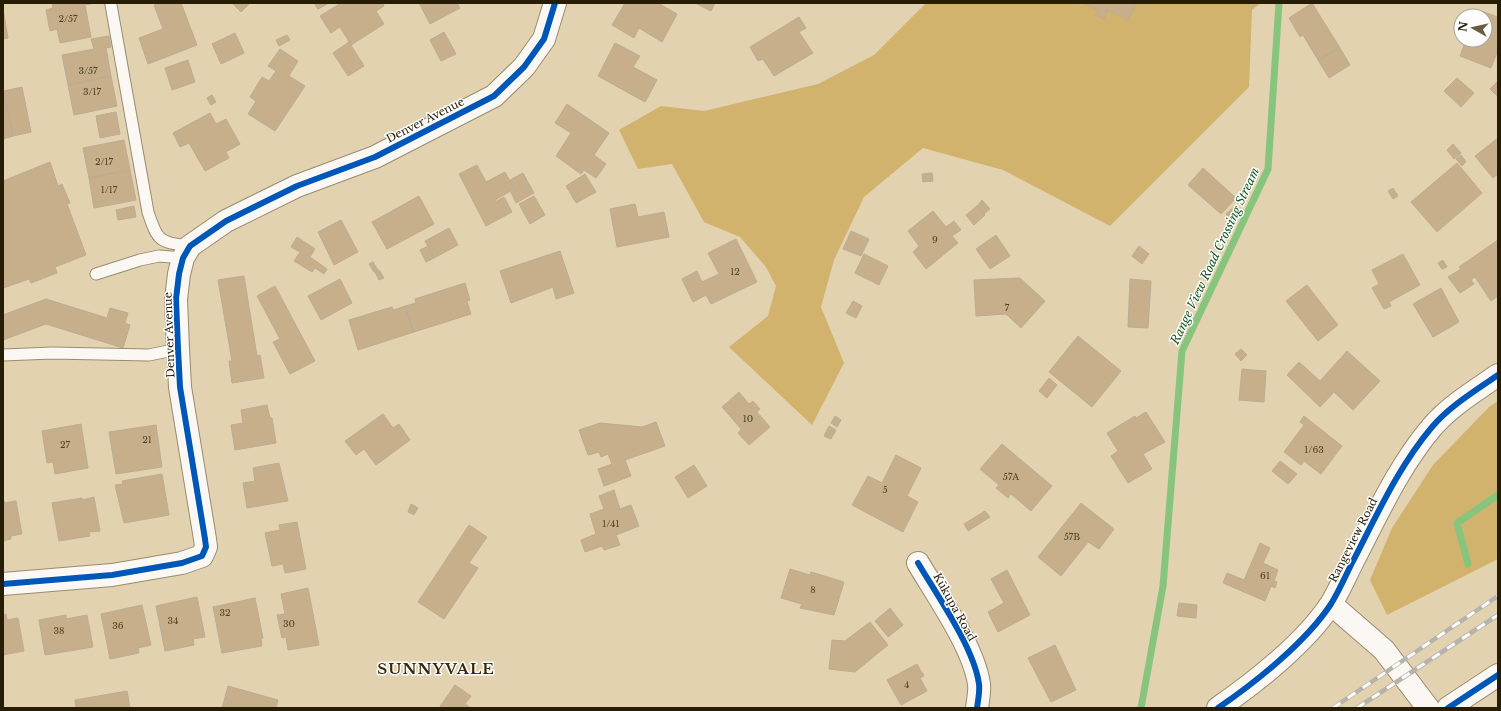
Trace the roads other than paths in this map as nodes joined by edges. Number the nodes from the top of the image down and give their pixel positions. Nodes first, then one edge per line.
1 (555, 3) edge
2 (111, 5) dead end
3 (187, 252) junction
4 (96, 274) dead end
5 (178, 348) junction
6 (3, 355) edge
7 (1498, 375) edge
8 (918, 563) dead end
9 (3, 584) edge
10 (1331, 604) junction
11 (1498, 675) edge
12 (977, 708) edge
13 (1218, 708) edge
14 (1428, 708) edge
15 (1448, 708) edge

1 - 3 street, Denver Avenue
2 - 3 lane
3 - 4 lane
3 - 5 street, Denver Avenue
5 - 6 lane
5 - 9 street, Denver Avenue
7 - 10 street, Rangeview Road
8 - 12 street, Kūkupa Road
10 - 13 street, Rangeview Road
10 - 14 street
11 - 15 street

